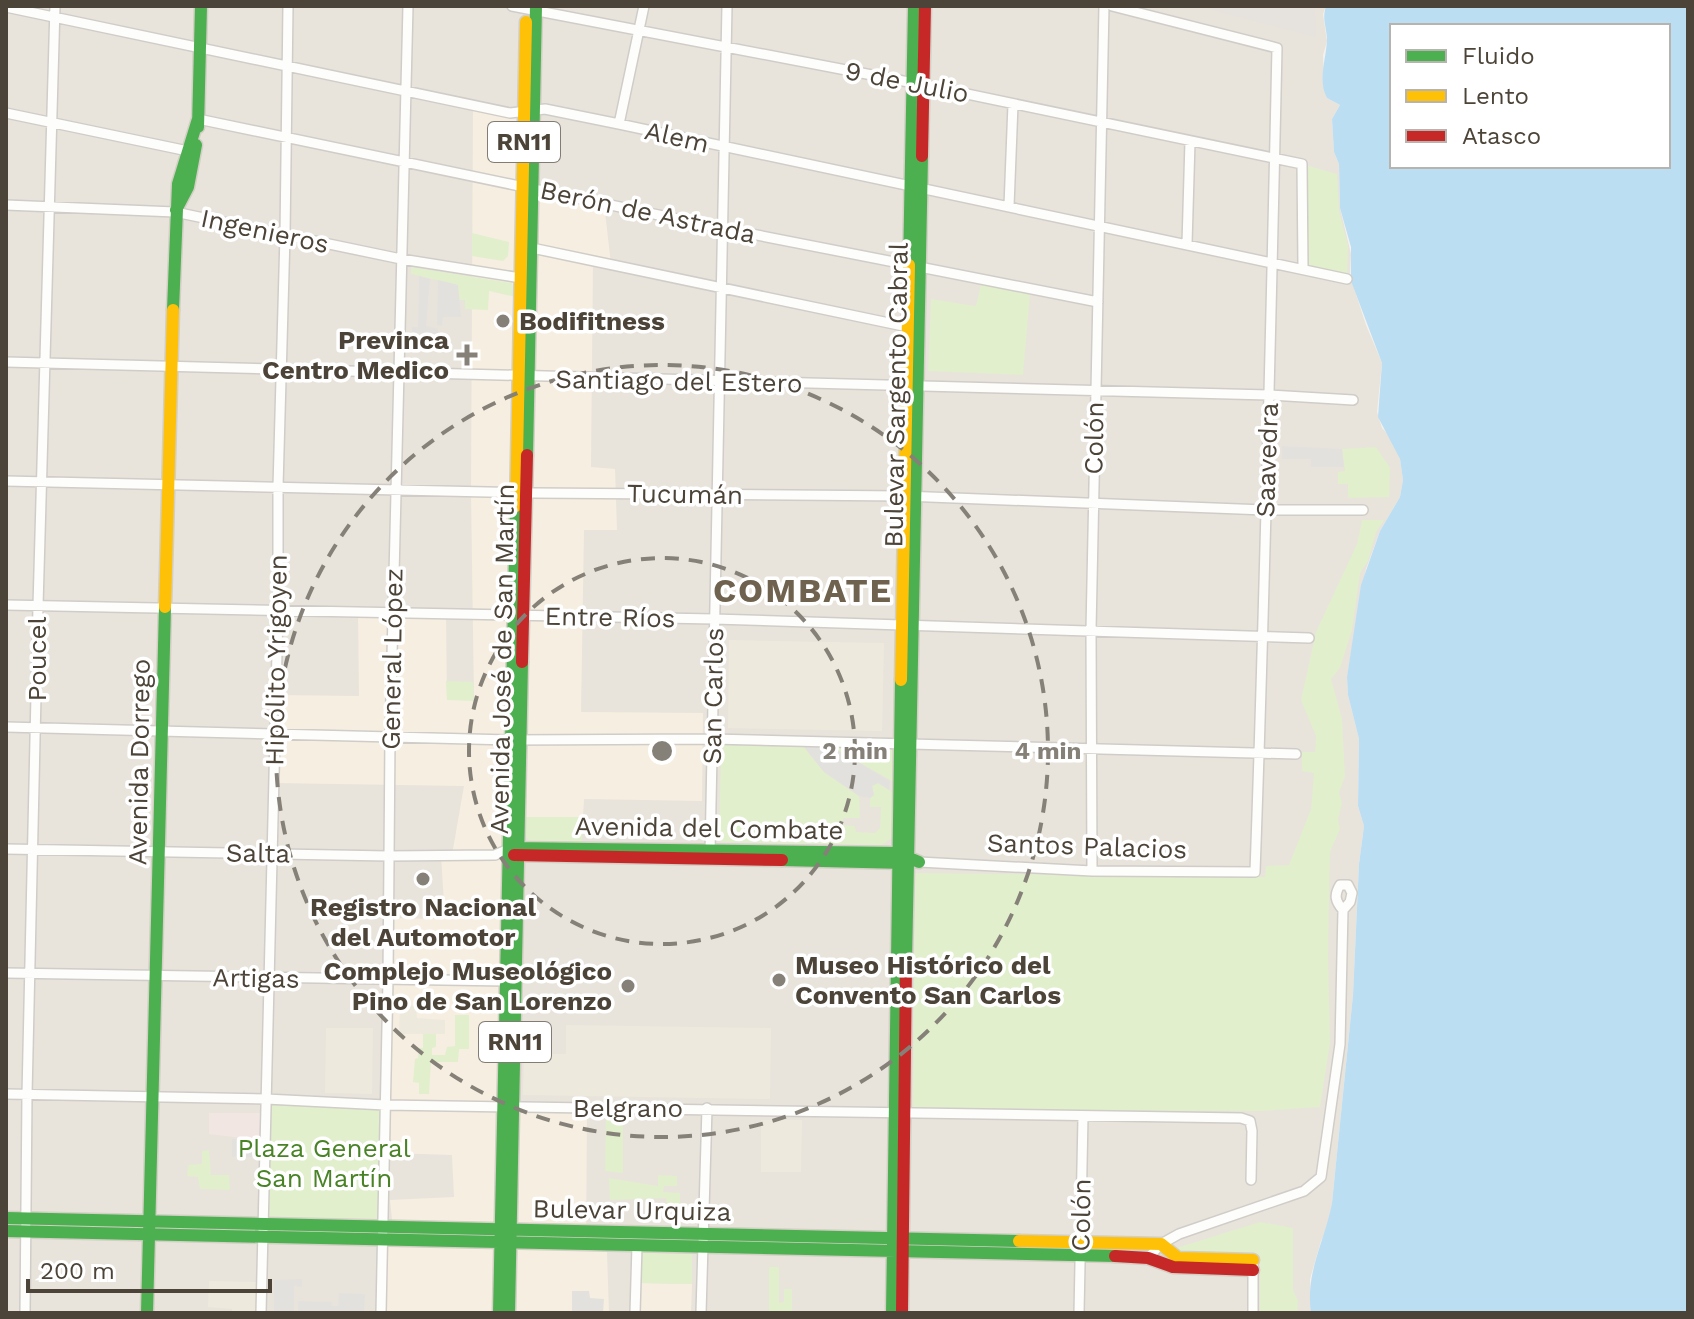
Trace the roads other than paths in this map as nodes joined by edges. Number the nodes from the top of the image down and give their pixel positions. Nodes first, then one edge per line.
1 (201, 6) edge
2 (288, 6) edge
3 (408, 6) edge
4 (512, 6) edge
5 (644, 6) edge
6 (727, 6) edge
7 (914, 6) edge
8 (925, 6) edge
9 (1104, 6) edge
10 (1112, 6) edge
11 (6, 7) edge
12 (531, 8) edge
13 (55, 12) edge
14 (639, 30) junction
15 (200, 47) junction
16 (725, 48) junction
17 (287, 67) junction
18 (918, 84) junction
19 (406, 90) junction
20 (1013, 104) junction
21 (529, 111) junction
22 (6, 113) edge
23 (198, 119) junction
24 (53, 123) junction
25 (1103, 123) junction
26 (619, 124) junction
27 (285, 138) junction
28 (1190, 141) junction
29 (723, 147) junction
30 (188, 151) junction
31 (1274, 158) junction
32 (403, 160) junction
33 (193, 169) junction
34 (528, 187) junction
35 (916, 187) junction
36 (6, 205) edge
37 (49, 205) junction
38 (1009, 206) junction
39 (175, 212) junction
40 (1101, 226) junction
41 (721, 228) junction
42 (285, 235) junction
43 (1187, 244) junction
44 (532, 248) junction
45 (401, 259) junction
46 (1272, 262) junction
47 (915, 266) junction
48 (1303, 267) junction
49 (521, 278) junction
50 (1347, 279) dead end
51 (720, 286) junction
52 (1098, 302) junction
53 (908, 327) junction
54 (6, 362) edge
55 (44, 363) junction
56 (172, 367) junction
57 (280, 370) junction
58 (399, 372) junction
59 (524, 377) junction
60 (718, 381) junction
61 (912, 386) junction
62 (1095, 390) junction
63 (1269, 395) junction
64 (1353, 400) dead end
65 (6, 481) edge
66 (42, 482) junction
67 (166, 484) junction
68 (278, 487) junction
69 (397, 490) junction
70 (522, 493) junction
71 (716, 495) junction
72 (910, 497) junction
73 (1093, 503) junction
74 (1265, 510) junction
75 (1363, 510) dead end
76 (6, 605) edge
77 (38, 606) junction
78 (164, 609) junction
79 (278, 611) junction
80 (394, 614) junction
81 (519, 615) junction
82 (714, 619) junction
83 (908, 626) junction
84 (1091, 630) junction
85 (1264, 636) junction
86 (1309, 638) dead end
87 (6, 727) edge
88 (37, 728) junction
89 (162, 731) junction
90 (275, 733) junction
91 (390, 737) junction
92 (712, 739) junction
93 (517, 740) junction
94 (905, 743) junction
95 (1091, 747) junction
96 (1259, 751) junction
97 (1296, 754) dead end
98 (6, 849) edge
99 (33, 850) junction
100 (160, 851) junction
101 (514, 851) junction
102 (272, 853) junction
103 (710, 854) junction
104 (388, 856) junction
105 (905, 859) junction
106 (1092, 871) junction
107 (1255, 872) joint
108 (1343, 910) dead end
109 (6, 973) edge
110 (29, 973) junction
111 (156, 976) junction
112 (268, 978) junction
113 (388, 979) junction
114 (506, 981) junction
115 (6, 1094) edge
116 (27, 1095) junction
117 (153, 1096) junction
118 (266, 1099) junction
119 (385, 1105) junction
120 (508, 1107) junction
121 (707, 1108) junction
122 (899, 1113) junction
123 (1083, 1117) junction
124 (1251, 1180) dead end
125 (6, 1218) edge
126 (27, 1225) junction
127 (150, 1228) junction
128 (263, 1230) junction
129 (6, 1231) edge
130 (382, 1233) junction
131 (505, 1235) junction
132 (704, 1241) junction
133 (1080, 1241) junction
134 (898, 1243) junction
135 (1161, 1244) junction
136 (637, 1246) junction
137 (1080, 1255) junction
138 (1148, 1258) junction
139 (1253, 1265) junction
140 (25, 1313) edge
141 (147, 1313) edge
142 (261, 1313) edge
143 (381, 1313) edge
144 (499, 1313) edge
145 (509, 1313) edge
146 (635, 1313) edge
147 (701, 1313) edge
148 (892, 1313) edge
149 (902, 1313) edge
150 (1079, 1313) edge
151 (1253, 1313) edge

1 - 15 main road, Avenida Dorrego
2 - 17 street, Hipólito Yrigoyen
3 - 19 street, General López
4 - 12 street, 9 de Julio
5 - 14 street
6 - 16 street, San Carlos
7 - 18 main road, Bulevar Sargento Cabral
8 - 18 main road, Bulevar Sargento Cabral
9 - 25 street, Colón
10 - 31 street, Saavedra
11 - 13 street, Alem
12 - 14 street, 9 de Julio
12 - 21 main road, Avenida José de San Martín / RN11
13 - 15 street, Alem
13 - 24 street, Poucel
14 - 16 street, 9 de Julio
14 - 26 street
15 - 17 street, Alem
15 - 23 main road, Avenida Dorrego
16 - 18 street, 9 de Julio
16 - 29 street, San Carlos
17 - 19 street, Alem
17 - 27 street, Hipólito Yrigoyen
18 - 20 street, 9 de Julio
18 - 35 main road, Bulevar Sargento Cabral
19 - 21 street, Alem
19 - 32 street, General López
20 - 25 street, 9 de Julio
20 - 38 street
21 - 26 street, Alem
21 - 34 main road, Avenida José de San Martín / RN11
22 - 24 street
23 - 27 street, Berón de Astrada
23 - 30 main road, Avenida Dorrego
23 - 33 main road, Avenida Dorrego
24 - 30 street
24 - 37 street, Poucel
25 - 28 street, 9 de Julio
25 - 40 street, Colón
26 - 29 street, Alem
27 - 32 street, Berón de Astrada
27 - 42 street, Hipólito Yrigoyen
28 - 31 street, 9 de Julio
28 - 43 street
29 - 35 street, Alem
29 - 41 street, San Carlos
30 - 33 street
30 - 39 main road, Avenida Dorrego
31 - 46 street, Saavedra
31 - 48 street, 9 de Julio
32 - 34 street, Berón de Astrada
32 - 45 street, General López
33 - 39 main road, Avenida Dorrego
34 - 41 street, Berón de Astrada
34 - 44 main road, Avenida José de San Martín / RN11
34 - 49 main road, Avenida José de San Martín / RN11
35 - 38 street, Alem
35 - 47 main road, Bulevar Sargento Cabral
36 - 37 street, Ingenieros
37 - 39 street, Ingenieros
37 - 55 street, Poucel
38 - 40 street, Alem
39 - 42 street, Ingenieros
39 - 56 main road, Avenida Dorrego
40 - 43 street, Alem
40 - 52 street, Colón
41 - 47 street, Berón de Astrada
41 - 51 street, San Carlos
42 - 45 street, Ingenieros
42 - 57 street, Hipólito Yrigoyen
43 - 46 street, Alem
44 - 51 street
44 - 59 main road, Avenida José de San Martín / RN11
45 - 49 street, Ingenieros
45 - 58 street, General López
46 - 48 street, Alem
46 - 63 street, Saavedra
47 - 52 street, Berón de Astrada
47 - 53 main road, Bulevar Sargento Cabral
47 - 61 main road, Bulevar Sargento Cabral
48 - 50 street, Alem
49 - 59 main road, Avenida José de San Martín / RN11
51 - 53 street
51 - 60 street, San Carlos
52 - 62 street, Colón
53 - 61 main road, Bulevar Sargento Cabral
54 - 55 street, Santiago del Estero
55 - 56 street, Santiago del Estero
55 - 66 street, Poucel
56 - 57 street, Santiago del Estero
56 - 67 main road, Avenida Dorrego
57 - 58 street, Santiago del Estero
57 - 68 street, Hipólito Yrigoyen
58 - 59 street, Santiago del Estero
58 - 69 street, General López
59 - 60 street, Santiago del Estero
59 - 70 main road, Avenida José de San Martín / RN11
60 - 61 street, Santiago del Estero
60 - 71 street, San Carlos
61 - 62 street, Santiago del Estero
61 - 72 main road, Bulevar Sargento Cabral
62 - 63 street, Santiago del Estero
62 - 73 street, Colón
63 - 64 street, Santiago del Estero
63 - 74 street, Saavedra
65 - 66 street, Tucumán
66 - 67 street, Tucumán
66 - 77 street, Poucel
67 - 68 street, Tucumán
67 - 78 main road, Avenida Dorrego
68 - 69 street, Tucumán
68 - 79 street, Hipólito Yrigoyen
69 - 70 street, Tucumán
69 - 80 street, General López
70 - 71 street, Tucumán
70 - 81 main road, Avenida José de San Martín / RN11
71 - 72 street, Tucumán
71 - 82 street, San Carlos
72 - 73 street, Tucumán
72 - 83 main road, Bulevar Sargento Cabral
73 - 74 street, Tucumán
73 - 84 street, Colón
74 - 75 street, Tucumán
74 - 85 street, Saavedra
76 - 77 street, Entre Ríos
77 - 78 street, Entre Ríos
77 - 88 street, Poucel
78 - 79 street, Entre Ríos
78 - 89 main road, Avenida Dorrego
79 - 80 street, Entre Ríos
79 - 90 street, Hipólito Yrigoyen
80 - 81 street, Entre Ríos
80 - 91 street, General López
81 - 82 street, Entre Ríos
81 - 93 main road, Avenida José de San Martín / RN11
82 - 83 street, Entre Ríos
82 - 92 street, San Carlos
83 - 84 street, Entre Ríos
83 - 94 main road, Bulevar Sargento Cabral
84 - 85 street, Entre Ríos
84 - 95 street, Colón
85 - 86 street, Entre Ríos
85 - 96 street, Saavedra
87 - 88 street
88 - 89 street
88 - 99 street, Poucel
89 - 90 street
89 - 100 main road, Avenida Dorrego
90 - 91 street
90 - 102 street, Hipólito Yrigoyen
91 - 93 street
91 - 104 street, General López
92 - 93 street
92 - 94 street
92 - 103 street, San Carlos
93 - 101 main road, Avenida José de San Martín / RN11
94 - 95 street
94 - 105 main road, Bulevar Sargento Cabral
95 - 96 street
95 - 106 street, Colón
96 - 97 street
96 - 107 street, Saavedra
98 - 99 street, Salta
99 - 100 street, Salta
99 - 110 street, Poucel
100 - 102 street, Salta
100 - 111 main road, Avenida Dorrego
101 - 103 main road, Avenida del Combate
101 - 104 street, Salta
101 - 114 main road, Avenida José de San Martín / RN11
101 - 120 main road, Avenida José de San Martín / RN11
102 - 104 street, Salta
102 - 112 street, Hipólito Yrigoyen
103 - 105 main road, Avenida del Combate
104 - 113 street, General López
105 - 106 street, Santos Palacios
105 - 122 main road, Bulevar Sargento Cabral
106 - 107 street, Santos Palacios
108 - 135 street
109 - 110 street, Artigas
110 - 111 street, Artigas
110 - 116 street, Poucel
111 - 112 street, Artigas
111 - 117 main road, Avenida Dorrego
112 - 113 street, Artigas
112 - 118 street, Hipólito Yrigoyen
113 - 114 street, Artigas
113 - 119 street, General López
114 - 120 main road, Avenida José de San Martín / RN11
115 - 116 street, Belgrano
116 - 117 street, Belgrano
116 - 126 street, Poucel
117 - 118 street, Belgrano
117 - 127 main road, Avenida Dorrego
118 - 119 street, Belgrano
118 - 128 street, Hipólito Yrigoyen
119 - 120 street, Belgrano
119 - 130 street, General López
120 - 121 street, Belgrano
120 - 131 main road, Avenida José de San Martín / RN11
121 - 122 street, Belgrano
121 - 132 street
122 - 123 street, Belgrano
122 - 134 main road, Bulevar Sargento Cabral
123 - 124 street, Belgrano
123 - 133 street, Colón
125 - 126 main road, Bulevar Urquiza
126 - 127 main road, Bulevar Urquiza
126 - 129 main road, Bulevar Urquiza
126 - 140 street, Poucel
127 - 128 main road, Bulevar Urquiza
127 - 141 main road, Avenida Dorrego
128 - 130 main road, Bulevar Urquiza
128 - 142 street, Hipólito Yrigoyen
130 - 131 main road, Bulevar Urquiza
130 - 143 street, General López
131 - 132 main road, Bulevar Urquiza
131 - 136 main road, Bulevar Urquiza
131 - 144 main road, Avenida José de San Martín / RN11
131 - 145 main road, Avenida José de San Martín / RN11
132 - 134 main road, Bulevar Urquiza
132 - 136 main road, Bulevar Urquiza
132 - 147 street
133 - 134 main road, Bulevar Urquiza
133 - 135 main road, Bulevar Urquiza
133 - 137 street, Colón
134 - 137 main road, Bulevar Urquiza
134 - 148 main road, Bulevar Sargento Cabral
134 - 149 main road, Bulevar Sargento Cabral
135 - 138 street
135 - 139 main road, Bulevar Urquiza
136 - 146 street
137 - 138 main road, Bulevar Urquiza
137 - 150 street, Colón
138 - 139 main road, Bulevar Urquiza
139 - 151 street

